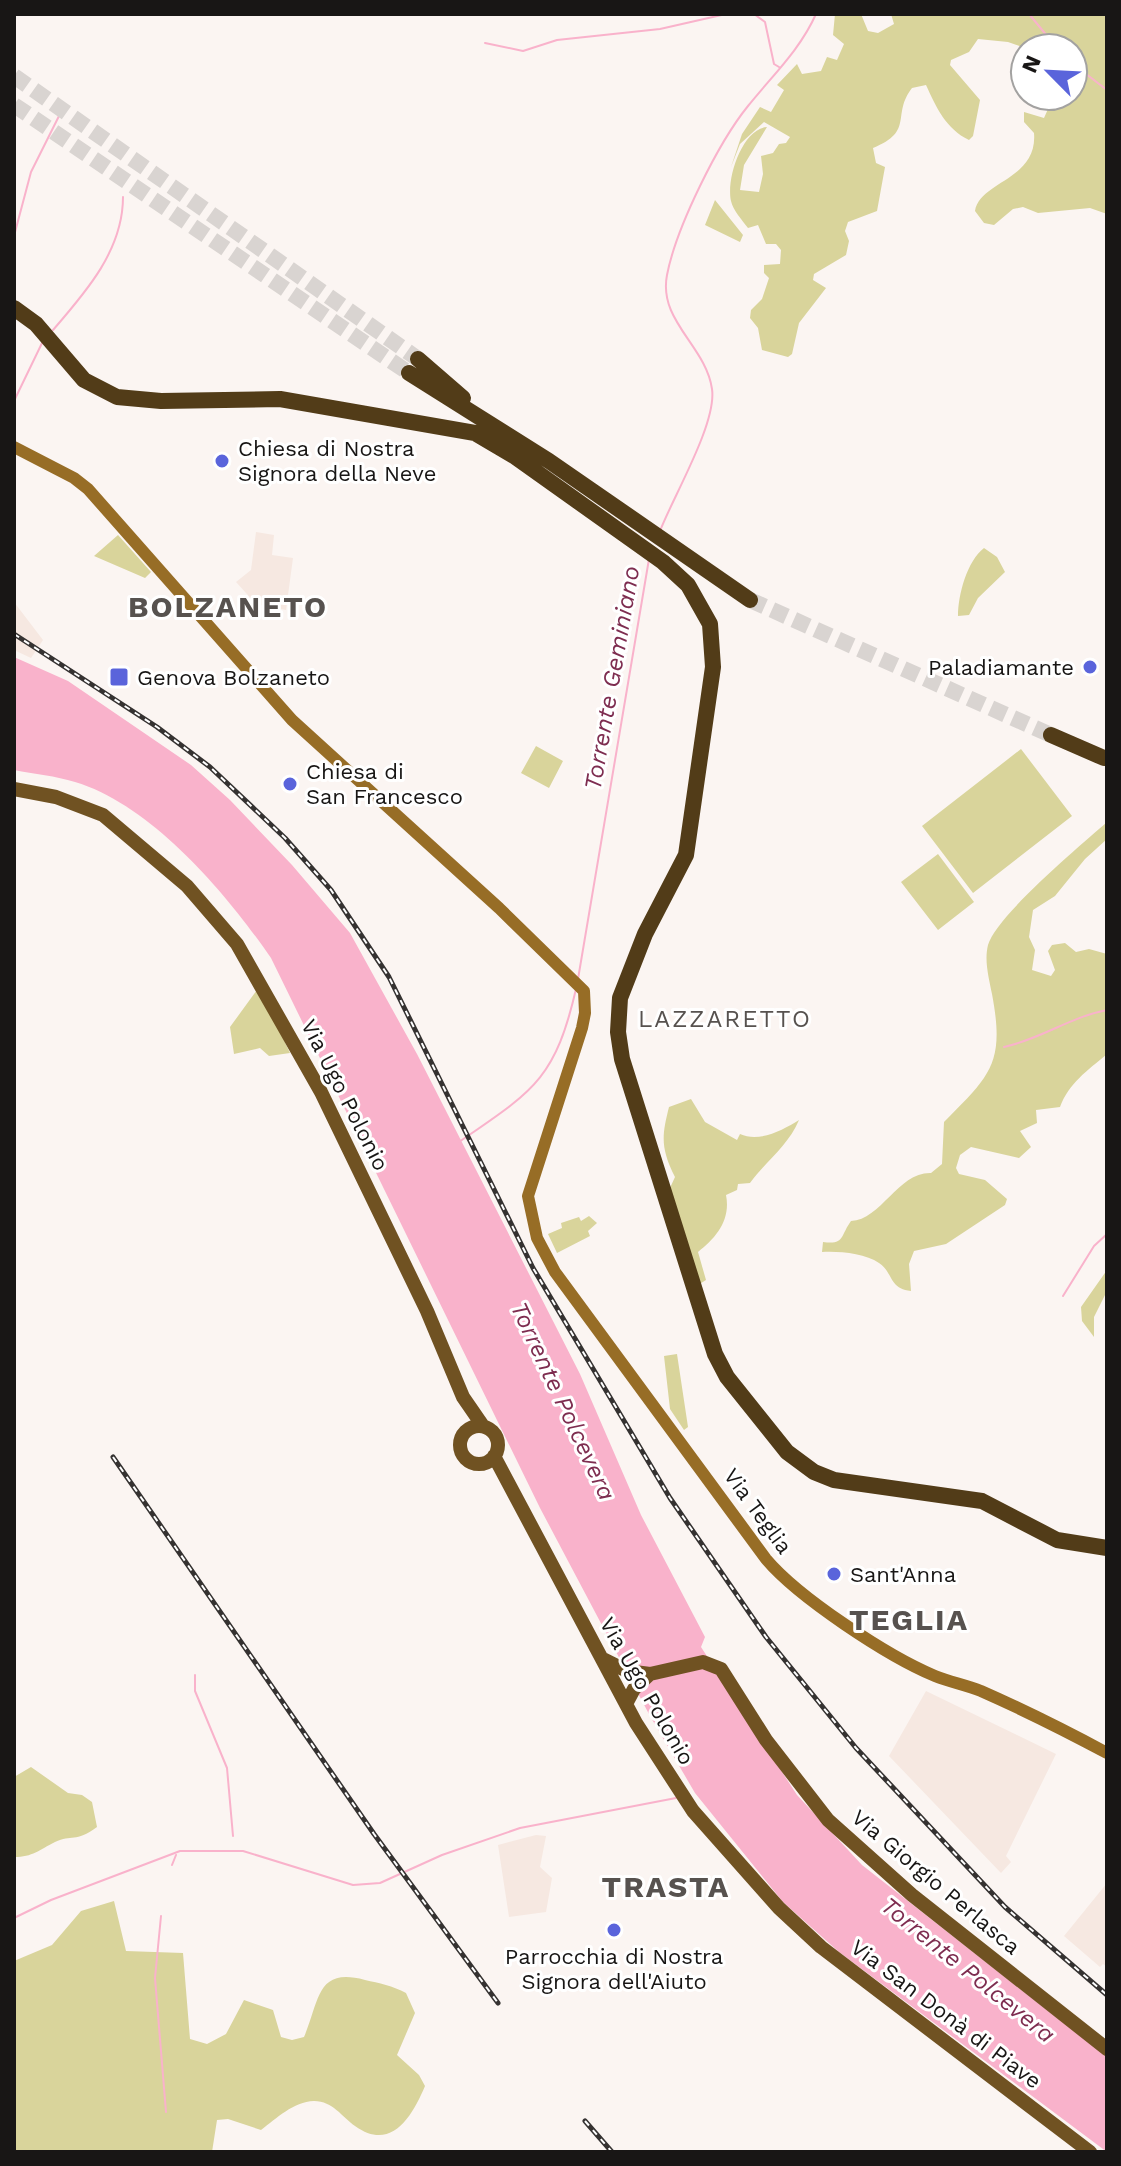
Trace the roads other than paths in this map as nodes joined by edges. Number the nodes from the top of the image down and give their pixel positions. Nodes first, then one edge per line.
1 (14, 308) edge
2 (422, 372) tunnel mouth
3 (14, 447) edge
4 (750, 600) tunnel mouth
5 (1051, 735) tunnel mouth
6 (1104, 758) dead end
7 (14, 789) edge
8 (463, 1397) junction
9 (483, 1426) junction
10 (465, 1431) junction
11 (489, 1460) junction
12 (1103, 1547) edge
13 (599, 1656) junction
14 (650, 1674) junction
15 (628, 1701) junction
16 (1107, 1753) edge
17 (779, 1908) joint
18 (1107, 2049) edge
19 (1090, 2152) edge

1 - 12 highway
2 - 4 highway
3 - 16 main road, Via Teglia
5 - 6 highway
7 - 8 main road, Via Ugo Polonio
8 - 9 main road, Via Ugo Polonio
8 - 10 main road, Via Ugo Polonio
9 - 10 main road
9 - 11 main road, Via Ugo Polonio
10 - 11 main road, Via Ugo Polonio
11 - 13 main road, Via Ugo Polonio
13 - 14 main road, Via Giorgio Perlasca
13 - 15 main road, Via Ugo Polonio
14 - 15 main road
14 - 18 main road, Via Giorgio Perlasca
15 - 17 main road, Via Ugo Polonio
17 - 19 main road, Via San Donà di Piave

